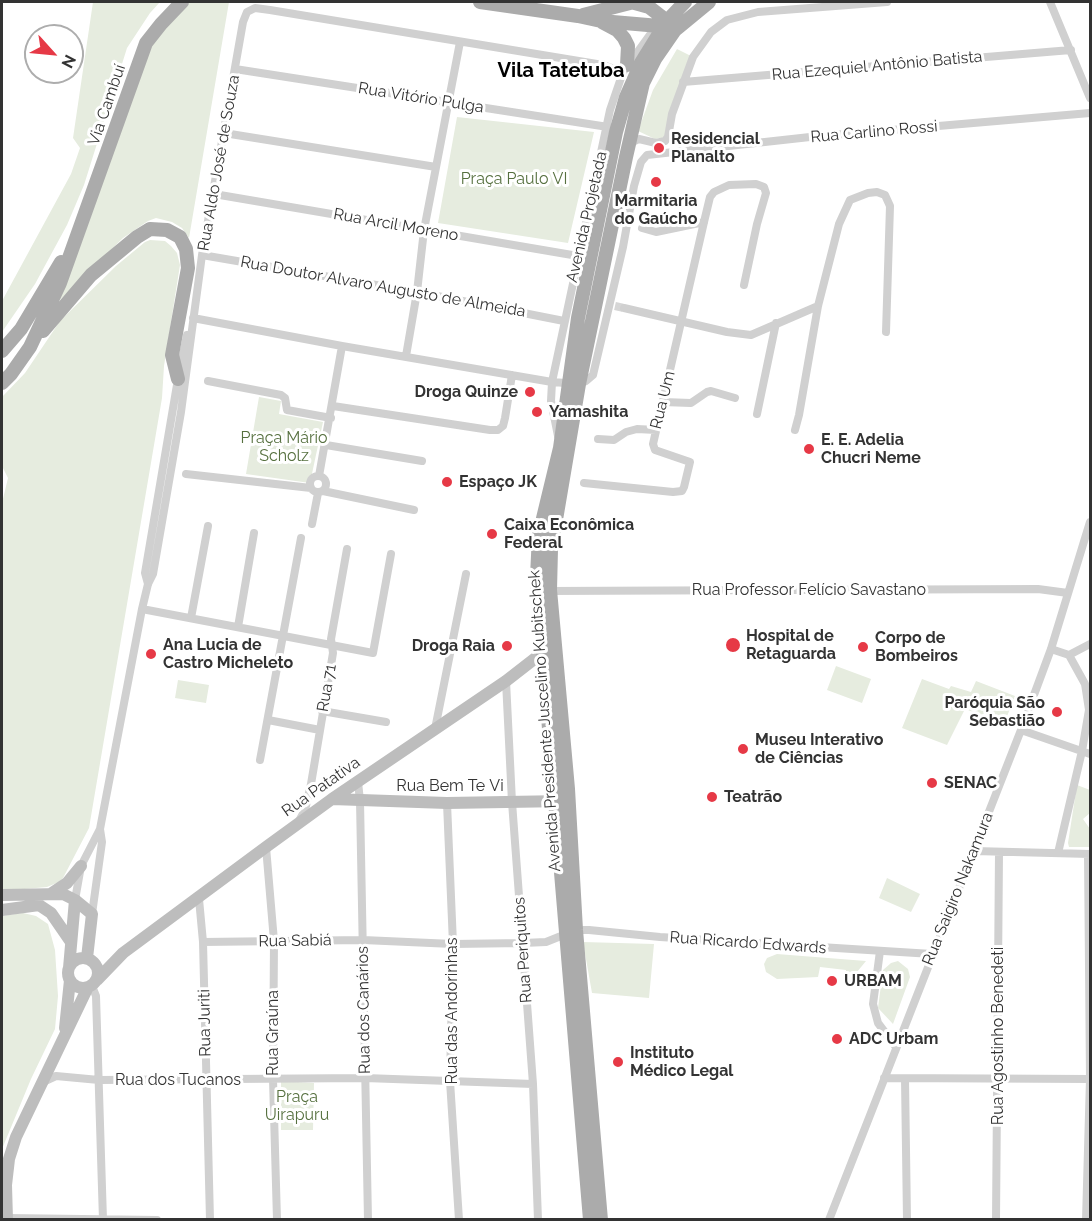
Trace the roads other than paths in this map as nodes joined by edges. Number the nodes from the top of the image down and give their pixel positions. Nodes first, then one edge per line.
1 (182, 2) edge
2 (480, 2) edge
3 (632, 2) edge
4 (709, 2) edge
5 (887, 2) edge
6 (1050, 2) edge
7 (682, 5) edge
8 (578, 16) junction
9 (601, 21) junction
10 (664, 27) junction
11 (460, 42) junction
12 (1071, 50) junction
13 (235, 69) junction
14 (625, 69) junction
15 (682, 82) junction
16 (1090, 98) edge
17 (448, 101) junction
18 (1090, 113) edge
19 (608, 127) junction
20 (224, 133) junction
21 (656, 143) junction
22 (629, 144) junction
23 (608, 148) junction
24 (657, 154) junction
25 (436, 167) junction
26 (214, 194) junction
27 (704, 222) junction
28 (591, 223) junction
29 (612, 226) junction
30 (642, 228) dead end
31 (80, 229) junction
32 (424, 230) junction
33 (623, 247) junction
34 (202, 255) junction
35 (578, 256) junction
36 (744, 285) dead end
37 (417, 292) junction
38 (819, 306) junction
39 (616, 307) junction
40 (193, 318) junction
41 (564, 321) junction
42 (682, 321) junction
43 (776, 323) junction
44 (886, 332) dead end
45 (342, 346) junction
46 (30, 347) junction
47 (5, 348) edge
48 (406, 357) junction
49 (512, 375) junction
50 (6, 378) edge
51 (178, 379) junction
52 (208, 381) dead end
53 (552, 382) junction
54 (574, 383) junction
55 (735, 398) dead end
56 (663, 402) junction
57 (333, 406) junction
58 (757, 414) dead end
59 (331, 417) junction
60 (656, 430) junction
61 (795, 430) dead end
62 (598, 439) dead end
63 (326, 445) junction
64 (560, 448) junction
65 (422, 460) dead end
66 (186, 474) dead end
67 (319, 476) junction
68 (584, 483) dead end
69 (317, 490) junction
70 (414, 510) dead end
71 (1090, 522) edge
72 (312, 524) dead end
73 (208, 526) dead end
74 (254, 533) dead end
75 (301, 538) dead end
76 (347, 549) dead end
77 (391, 554) dead end
78 (466, 574) dead end
79 (148, 584) junction
80 (544, 591) junction
81 (1068, 593) junction
82 (142, 609) junction
83 (191, 618) junction
84 (238, 627) junction
85 (283, 635) junction
86 (1090, 644) edge
87 (333, 646) junction
88 (1051, 650) junction
89 (542, 653) junction
90 (1070, 655) junction
91 (506, 681) junction
92 (322, 711) junction
93 (268, 720) junction
94 (386, 722) dead end
95 (435, 729) junction
96 (320, 730) junction
97 (1021, 730) junction
98 (1086, 752) edge
99 (260, 760) dead end
100 (357, 782) junction
101 (311, 784) junction
102 (360, 801) junction
103 (569, 801) junction
104 (512, 802) junction
105 (327, 803) junction
106 (447, 803) junction
107 (554, 803) junction
108 (297, 825) junction
109 (100, 829) junction
110 (266, 847) junction
111 (974, 851) junction
112 (999, 853) junction
113 (1058, 853) junction
114 (1089, 854) edge
115 (81, 866) junction
116 (52, 893) junction
117 (2, 895) edge
118 (198, 899) junction
119 (75, 900) junction
120 (2, 910) edge
121 (92, 914) junction
122 (571, 932) junction
123 (363, 940) junction
124 (274, 941) junction
125 (71, 942) junction
126 (203, 942) junction
127 (523, 943) junction
128 (453, 944) junction
129 (880, 951) junction
130 (123, 953) junction
131 (932, 954) junction
132 (89, 959) junction
133 (69, 974) junction
134 (92, 984) junction
135 (64, 1038) junction
136 (896, 1047) junction
137 (365, 1078) junction
138 (884, 1078) junction
139 (998, 1078) junction
140 (273, 1079) junction
141 (905, 1079) junction
142 (1090, 1079) edge
143 (99, 1080) junction
144 (206, 1080) junction
145 (450, 1081) junction
146 (42, 1083) junction
147 (533, 1084) junction
148 (7, 1219) edge
149 (103, 1219) edge
150 (157, 1220) edge
151 (210, 1220) edge
152 (277, 1220) edge
153 (368, 1220) edge
154 (459, 1220) edge
155 (538, 1220) edge
156 (590, 1220) edge
157 (601, 1220) edge
158 (829, 1220) edge
159 (907, 1220) edge
160 (996, 1220) edge
161 (1086, 1220) edge

1 - 31 main road, Via Cambuí
2 - 8 main road
3 - 8 main road
3 - 10 main road
4 - 10 main road, Avenida Presidente Juscelino Kubitschek
5 - 15 street
6 - 12 street
7 - 10 main road, Avenida Presidente Juscelino Kubitschek
8 - 9 main road
9 - 10 main road
9 - 14 main road
10 - 14 street, Avenida Projetada
10 - 22 main road, Avenida Presidente Juscelino Kubitschek
10 - 23 main road, Avenida Presidente Juscelino Kubitschek
11 - 13 street, Rua Aldo José de Souza
11 - 14 street
11 - 17 street
12 - 15 street, Rua Ezequiel Antônio Batista
12 - 16 street
13 - 17 street, Rua Vitório Pulga
13 - 20 street, Rua Aldo José de Souza
14 - 19 street, Avenida Projetada
15 - 21 street
17 - 19 street, Rua Vitório Pulga
17 - 25 street
18 - 24 street, Rua Carlino Rossi
19 - 23 street, Avenida Projetada
20 - 25 street
20 - 26 street, Rua Aldo José de Souza
21 - 22 street
21 - 24 street
22 - 23 street
22 - 29 main road, Avenida Presidente Juscelino Kubitschek
23 - 28 main road, Avenida Presidente Juscelino Kubitschek
24 - 33 street
25 - 32 street
26 - 32 street, Rua Arcil Moreno
26 - 34 street, Rua Aldo José de Souza
27 - 30 street
27 - 36 street, Rua Um
27 - 42 street, Rua Um
28 - 29 street
28 - 35 street, Avenida Projetada
28 - 54 main road, Avenida Presidente Juscelino Kubitschek
29 - 33 street
29 - 54 main road, Avenida Presidente Juscelino Kubitschek
31 - 46 main road, Via Cambuí
31 - 47 main road, Via Cambuí
32 - 35 street, Rua Arcil Moreno
32 - 37 street
33 - 39 street
34 - 37 street, Rua Doutor Alvaro Augusto de Almeida
34 - 40 street, Rua Aldo José de Souza
35 - 41 street, Avenida Projetada
37 - 41 street, Rua Doutor Alvaro Augusto de Almeida
37 - 48 street
38 - 43 street
38 - 44 street
38 - 61 street
39 - 42 street
39 - 54 street
40 - 45 street
40 - 51 street, Rua Aldo José de Souza
40 - 79 street, Rua Aldo José de Souza
41 - 53 street, Avenida Projetada
42 - 43 street
42 - 56 street, Rua Um
43 - 58 street
45 - 48 street
45 - 57 street
46 - 50 main road, Via Cambuí
46 - 51 main road
48 - 49 street
49 - 53 street
49 - 57 street
51 - 79 street, Rua Aldo José de Souza
52 - 59 street
53 - 54 street
53 - 64 street, Avenida Projetada
54 - 64 main road, Avenida Presidente Juscelino Kubitschek
54 - 80 main road, Avenida Presidente Juscelino Kubitschek
55 - 56 street
56 - 60 street, Rua Um
57 - 59 street
59 - 63 street
60 - 62 street
60 - 68 street, Rua Um
63 - 65 street
63 - 67 street
64 - 80 main road, Avenida Presidente Juscelino Kubitschek
66 - 69 street
67 - 69 street
67 - 69 street
69 - 70 street
69 - 72 street
71 - 81 street, Rua Saigiro Nakamura
73 - 83 street
74 - 84 street
75 - 85 street
76 - 87 street, Rua 71
77 - 87 street
78 - 95 street
79 - 82 street, Rua Aldo José de Souza
80 - 81 street, Rua Professor Felício Savastano
80 - 89 main road, Avenida Presidente Juscelino Kubitschek
80 - 103 main road, Avenida Presidente Juscelino Kubitschek
81 - 88 street, Rua Saigiro Nakamura
82 - 83 street
82 - 109 street, Rua Aldo José de Souza
83 - 84 street
84 - 85 street
85 - 87 street
85 - 93 street
86 - 90 street
87 - 92 street, Rua 71
88 - 90 street
88 - 97 street, Rua Saigiro Nakamura
89 - 91 main road, Rua Patativa
89 - 107 main road, Avenida Presidente Juscelino Kubitschek
90 - 98 street
91 - 95 main road, Rua Patativa
91 - 104 street, Rua Periquitos
92 - 94 street
92 - 96 street, Rua 71
93 - 96 street
93 - 99 street
95 - 100 main road, Rua Patativa
96 - 101 street, Rua 71
97 - 98 street
97 - 111 street, Rua Saigiro Nakamura
98 - 113 street
100 - 102 street, Rua dos Canários
100 - 105 main road, Rua Patativa
101 - 105 street
101 - 108 street, Rua 71
102 - 105 main road, Rua Bem Te Vi
102 - 106 main road, Rua Bem Te Vi
102 - 123 street, Rua dos Canários
103 - 107 main road, Rua Bem Te Vi
103 - 122 main road, Avenida Presidente Juscelino Kubitschek
104 - 106 main road, Rua Bem Te Vi
104 - 107 main road, Rua Bem Te Vi
104 - 127 street, Rua Periquitos
105 - 108 main road, Rua Patativa
106 - 128 street, Rua das Andorinhas
107 - 122 main road, Avenida Presidente Juscelino Kubitschek
108 - 110 main road, Rua Patativa
109 - 115 street, Rua Aldo José de Souza
109 - 121 street, Rua Aldo José de Souza
110 - 118 main road, Rua Patativa
110 - 124 street, Rua Graúna
111 - 112 street
111 - 131 street, Rua Saigiro Nakamura
112 - 113 street
112 - 139 street, Rua Agostinho Benedeti
113 - 114 street
114 - 142 street
115 - 116 main road
115 - 119 street, Rua Aldo José de Souza
116 - 117 main road
116 - 119 main road
118 - 126 street, Rua Juriti
118 - 130 main road, Rua Patativa
119 - 121 main road
119 - 125 main road
120 - 125 main road
121 - 132 main road
122 - 127 street, Rua Sabiá
122 - 129 street, Rua Ricardo Edwards
122 - 156 main road, Avenida Presidente Juscelino Kubitschek
122 - 157 main road, Avenida Presidente Juscelino Kubitschek
123 - 124 street, Rua Sabiá
123 - 128 street, Rua Sabiá
123 - 137 street, Rua dos Canários
124 - 126 street, Rua Sabiá
124 - 140 street, Rua Graúna
125 - 133 main road
126 - 144 street, Rua Juriti
127 - 128 street, Rua Sabiá
127 - 147 street, Rua Periquitos
128 - 145 street, Rua das Andorinhas
129 - 131 street, Rua Ricardo Edwards
129 - 136 street
130 - 132 main road, Rua Patativa
130 - 134 main road, Rua Patativa
131 - 136 street, Rua Saigiro Nakamura
132 - 133 main road
132 - 134 main road
133 - 134 main road
133 - 135 main road
134 - 135 main road, Rua Patativa
134 - 143 street
135 - 146 main road, Rua Patativa
136 - 138 street, Rua Saigiro Nakamura
137 - 140 street, Rua dos Tucanos
137 - 145 street, Rua dos Tucanos
137 - 153 street, Rua dos Canários
138 - 141 street
138 - 158 street, Rua Saigiro Nakamura
139 - 141 street
139 - 142 street
139 - 160 street, Rua Agostinho Benedeti
140 - 144 street, Rua dos Tucanos
140 - 152 street, Rua Graúna
141 - 159 street
142 - 161 street
143 - 144 street, Rua dos Tucanos
143 - 146 street, Rua dos Tucanos
143 - 149 street
144 - 151 street, Rua Juriti
145 - 147 street, Rua dos Tucanos
145 - 154 street, Rua das Andorinhas
146 - 148 main road, Rua Patativa
147 - 155 street, Rua Periquitos
148 - 149 street
149 - 150 street

